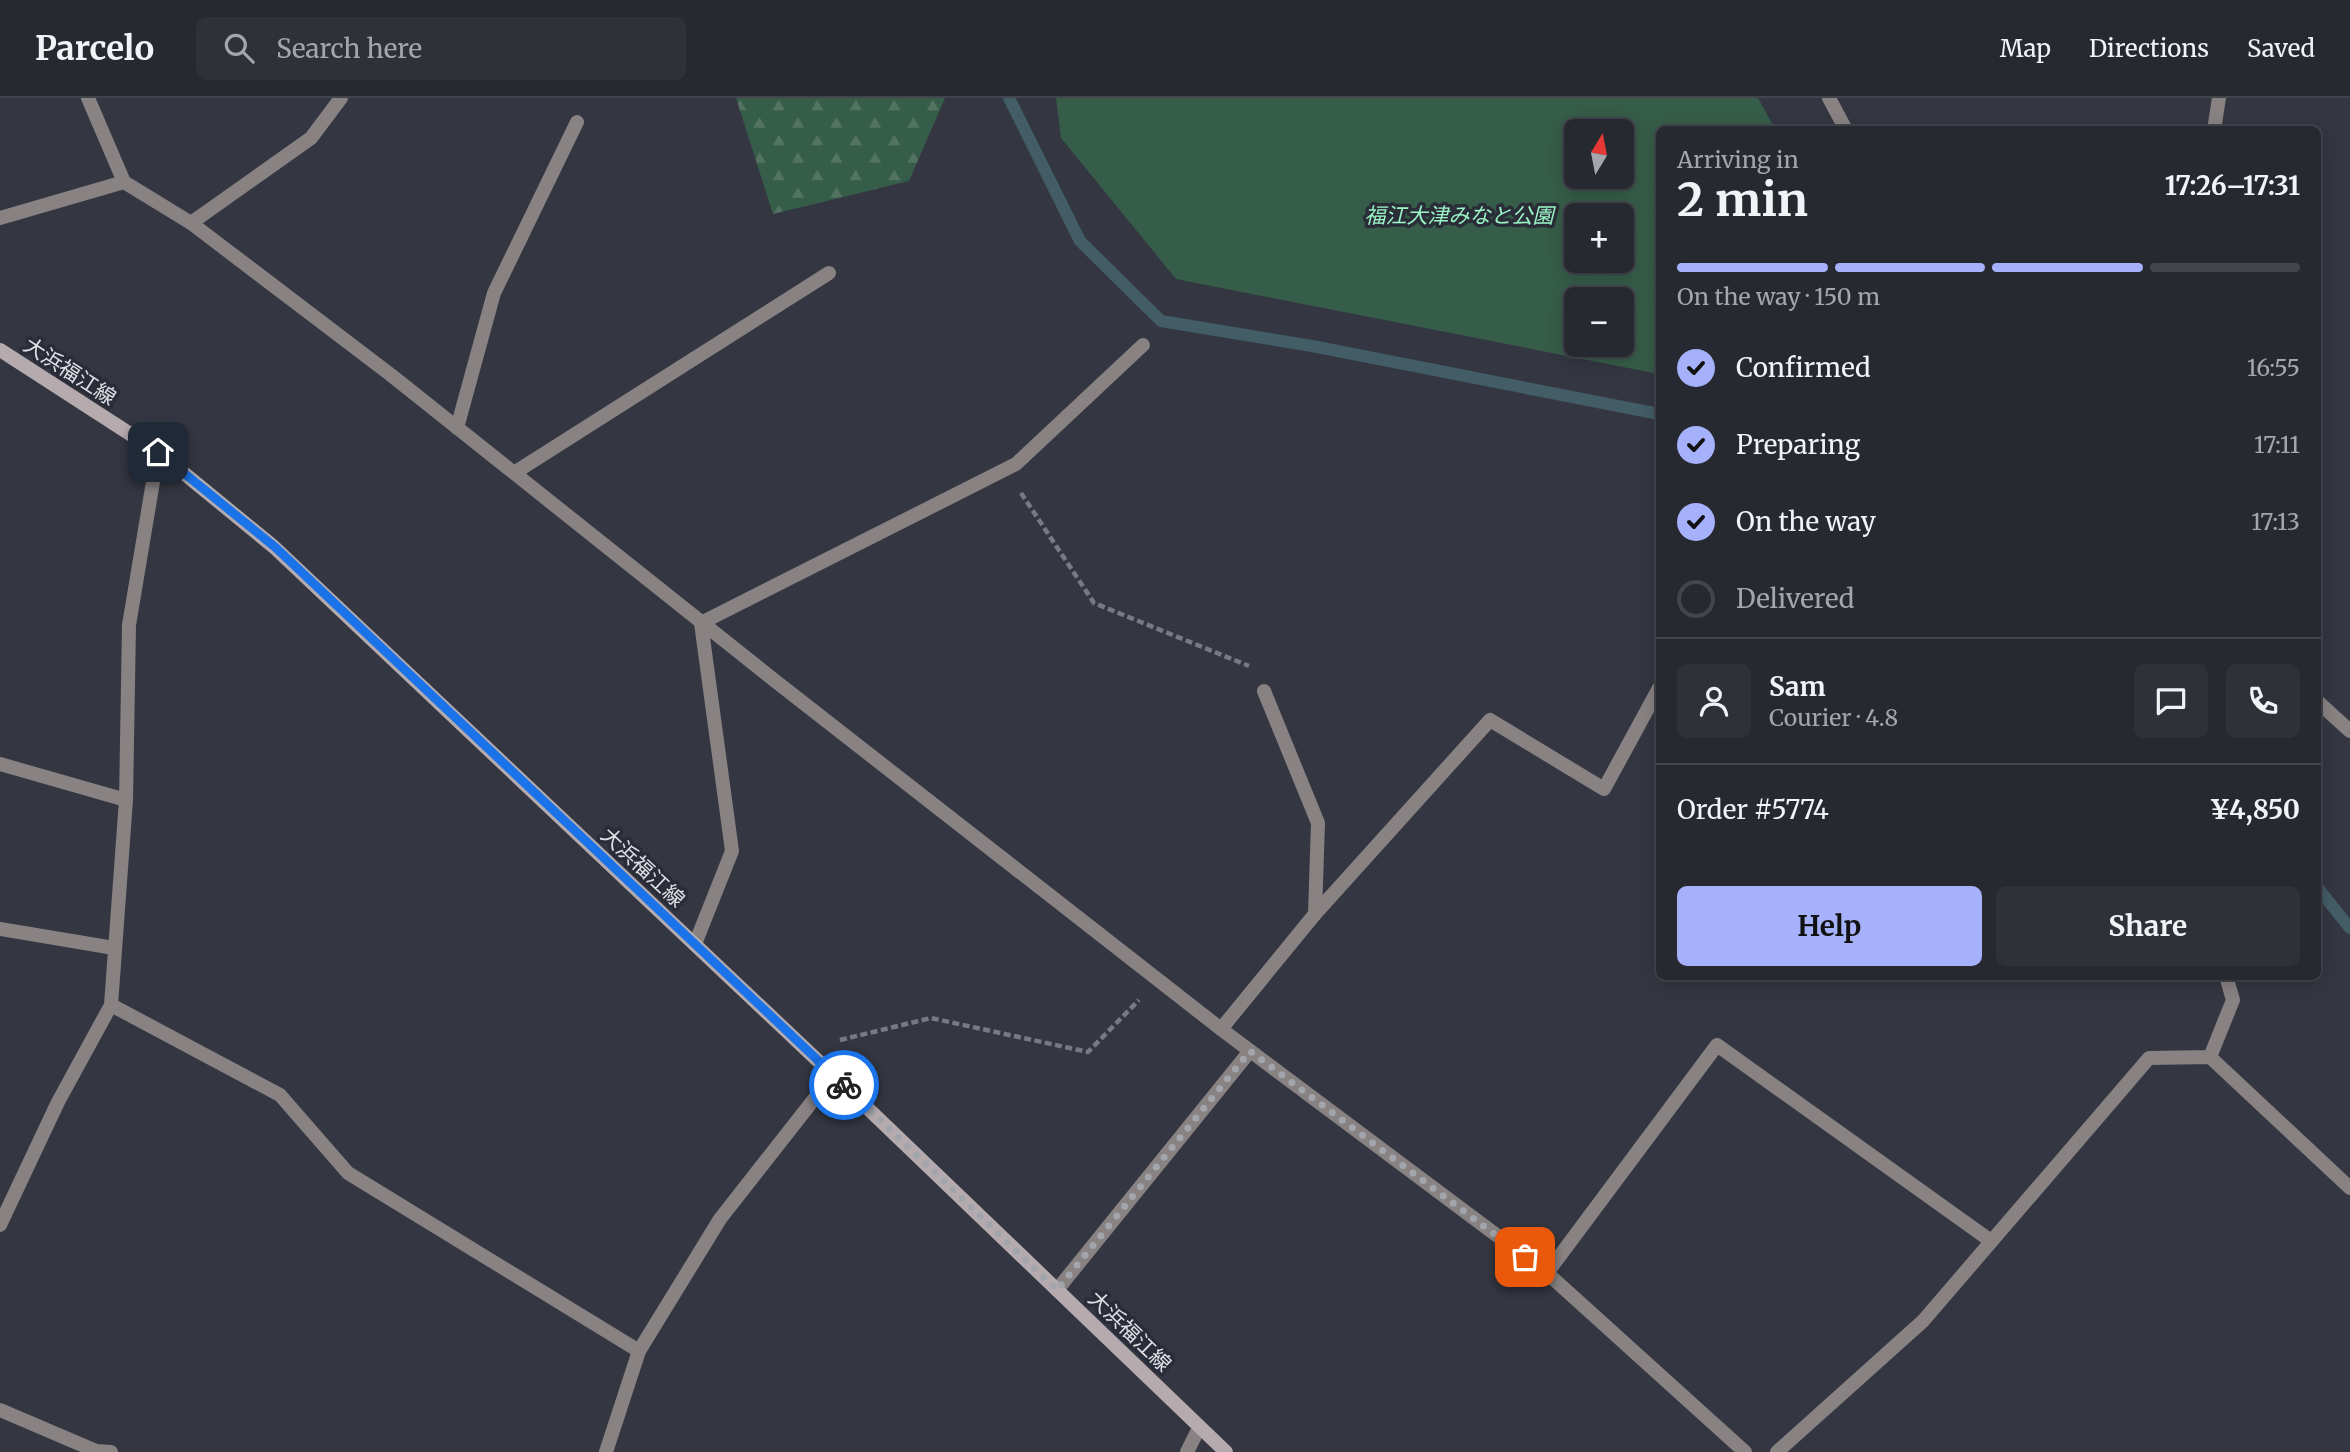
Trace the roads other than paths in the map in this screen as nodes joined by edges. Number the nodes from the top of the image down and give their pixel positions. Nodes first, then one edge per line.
1 (88, 98) edge
2 (341, 98) edge
3 (1829, 98) edge
4 (2218, 98) edge
5 (577, 122) dead end
6 (1844, 126) edge
7 (2214, 126) edge
8 (124, 182) junction
9 (0, 218) edge
10 (191, 223) junction
11 (829, 274) dead end
12 (1143, 345) dead end
13 (0, 350) edge
14 (457, 428) junction
15 (158, 452) junction
16 (514, 473) junction
17 (701, 623) junction
18 (1264, 691) road end
19 (1656, 694) edge
20 (2321, 705) edge
21 (2350, 731) edge
22 (0, 764) edge
23 (127, 800) junction
24 (1315, 914) junction
25 (0, 929) edge
26 (695, 944) junction
27 (114, 948) junction
28 (2227, 980) edge
29 (111, 1005) junction
30 (1221, 1029) junction
31 (1250, 1051) junction
32 (2210, 1057) junction
33 (833, 1075) junction
34 (2350, 1188) edge
35 (0, 1225) edge
36 (1992, 1241) junction
37 (1547, 1273) junction
38 (1057, 1290) junction
39 (639, 1351) junction
40 (0, 1410) edge
41 (1199, 1428) junction
42 (111, 1452) edge
43 (606, 1452) edge
44 (1187, 1452) edge
45 (1226, 1452) edge
46 (1745, 1452) edge
47 (1777, 1452) edge

1 - 8 street
2 - 10 street
3 - 6 street
4 - 7 street
5 - 14 street
8 - 9 street
8 - 10 street
10 - 14 street
11 - 16 street
12 - 17 street
13 - 15 main road, 大浜福江線
14 - 16 street
15 - 23 street
15 - 26 main road, 大浜福江線
16 - 17 street
17 - 26 street
17 - 30 street
18 - 24 street
19 - 24 street
20 - 21 street
22 - 23 street
23 - 27 street
24 - 30 street
25 - 27 street
26 - 33 main road, 大浜福江線
27 - 29 street
28 - 32 street
29 - 35 street
29 - 39 street
30 - 31 street
31 - 37 street
31 - 38 street
32 - 34 street
32 - 36 street
33 - 38 main road, 大浜福江線
33 - 39 street
36 - 37 street
36 - 47 street
37 - 46 street
38 - 41 main road, 大浜福江線
39 - 43 street
40 - 42 street
41 - 44 street
41 - 45 main road, 大浜福江線

